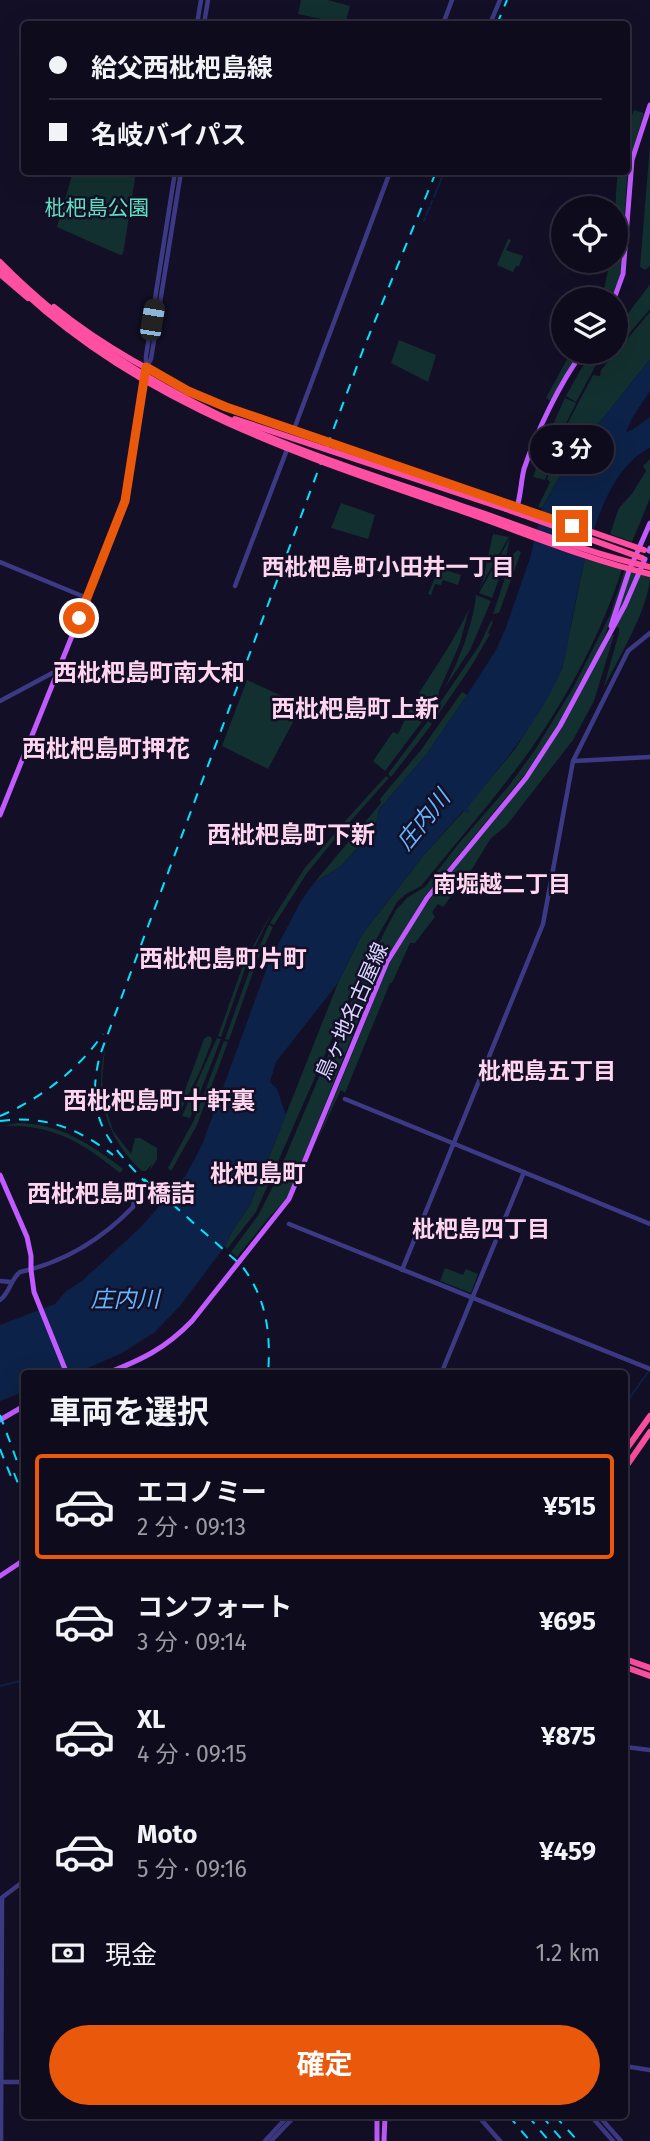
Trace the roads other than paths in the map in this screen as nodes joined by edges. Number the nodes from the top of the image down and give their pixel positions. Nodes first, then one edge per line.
1 (201, 0) edge
2 (208, 0) edge
3 (452, 0) edge
4 (500, 0) edge
5 (198, 21) edge
6 (204, 21) edge
7 (444, 21) edge
8 (491, 21) edge
9 (650, 105) edge
10 (175, 175) edge
11 (181, 175) edge
12 (389, 175) edge
13 (0, 260) edge
14 (0, 272) edge
15 (619, 287) edge
16 (576, 364) edge
17 (146, 367) junction
18 (145, 379) junction
19 (225, 411) junction
20 (518, 503) junction
21 (507, 506) junction
22 (524, 512) junction
23 (650, 523) edge
24 (648, 550) edge
25 (646, 559) edge
26 (0, 562) edge
27 (650, 567) edge
28 (650, 574) edge
29 (234, 586) dead end
30 (87, 598) junction
31 (610, 633) junction
32 (650, 633) edge
33 (58, 670) junction
34 (0, 701) edge
35 (650, 757) edge
36 (573, 761) junction
37 (0, 815) edge
38 (345, 1099) dead end
39 (454, 1144) junction
40 (524, 1172) junction
41 (0, 1175) edge
42 (131, 1195) dead end
43 (289, 1224) dead end
44 (650, 1224) edge
45 (31, 1268) junction
46 (402, 1270) junction
47 (0, 1281) edge
48 (11, 1282) junction
49 (472, 1298) junction
50 (0, 1300) edge
51 (648, 1369) edge
52 (66, 1370) edge
53 (116, 1370) edge
54 (444, 1370) edge
55 (21, 1408) edge
56 (650, 1416) edge
57 (0, 1420) edge
58 (650, 1432) edge
59 (628, 1447) edge
60 (628, 1464) edge
61 (21, 1562) edge
62 (0, 1576) edge
63 (628, 1660) edge
64 (628, 1668) edge
65 (650, 1668) edge
66 (650, 1676) edge
67 (628, 1747) edge
68 (650, 1750) edge
69 (21, 1883) edge
70 (1, 1899) edge
71 (628, 2066) edge
72 (650, 2070) edge
73 (0, 2082) edge
74 (21, 2082) edge
75 (285, 2119) edge
76 (292, 2119) edge
77 (377, 2119) edge
78 (384, 2119) edge
79 (481, 2119) edge
80 (594, 2119) edge
81 (601, 2119) edge
82 (1, 2141) edge
83 (265, 2141) edge
84 (271, 2141) edge
85 (377, 2141) edge
86 (384, 2141) edge
87 (500, 2141) edge
88 (612, 2141) edge
89 (621, 2141) edge

1 - 5 street
2 - 6 street
3 - 7 street
4 - 8 street
9 - 15 main road
10 - 17 street
11 - 17 street
12 - 29 street
13 - 17 highway
13 - 27 highway, bridge
14 - 18 highway
14 - 28 highway, bridge
16 - 20 main road
17 - 18 street
17 - 19 highway
18 - 19 highway
18 - 30 main road
19 - 21 highway, bridge
20 - 21 highway
20 - 22 highway
21 - 22 highway
22 - 24 highway, bridge
22 - 25 highway, bridge
23 - 31 main road
25 - 31 main road, 鳥ヶ地名古屋線
26 - 30 street
30 - 33 main road
31 - 53 main road, 鳥ヶ地名古屋線
32 - 36 street
33 - 34 street
33 - 37 main road
35 - 36 street
36 - 39 street
38 - 39 street
39 - 40 street
39 - 46 street
40 - 44 street
40 - 49 street
41 - 45 main road
42 - 45 street
43 - 46 street
45 - 48 street
45 - 52 main road
46 - 49 street
47 - 48 street
48 - 50 street
49 - 51 street
49 - 54 street
55 - 57 main road
56 - 59 highway
58 - 60 highway
61 - 62 main road
63 - 65 highway
64 - 66 highway
67 - 68 street
69 - 70 street
70 - 73 street
71 - 72 street
73 - 74 street
73 - 82 street
75 - 83 street
76 - 84 street
77 - 85 main road
78 - 86 main road
79 - 87 street
80 - 88 street
81 - 89 street

